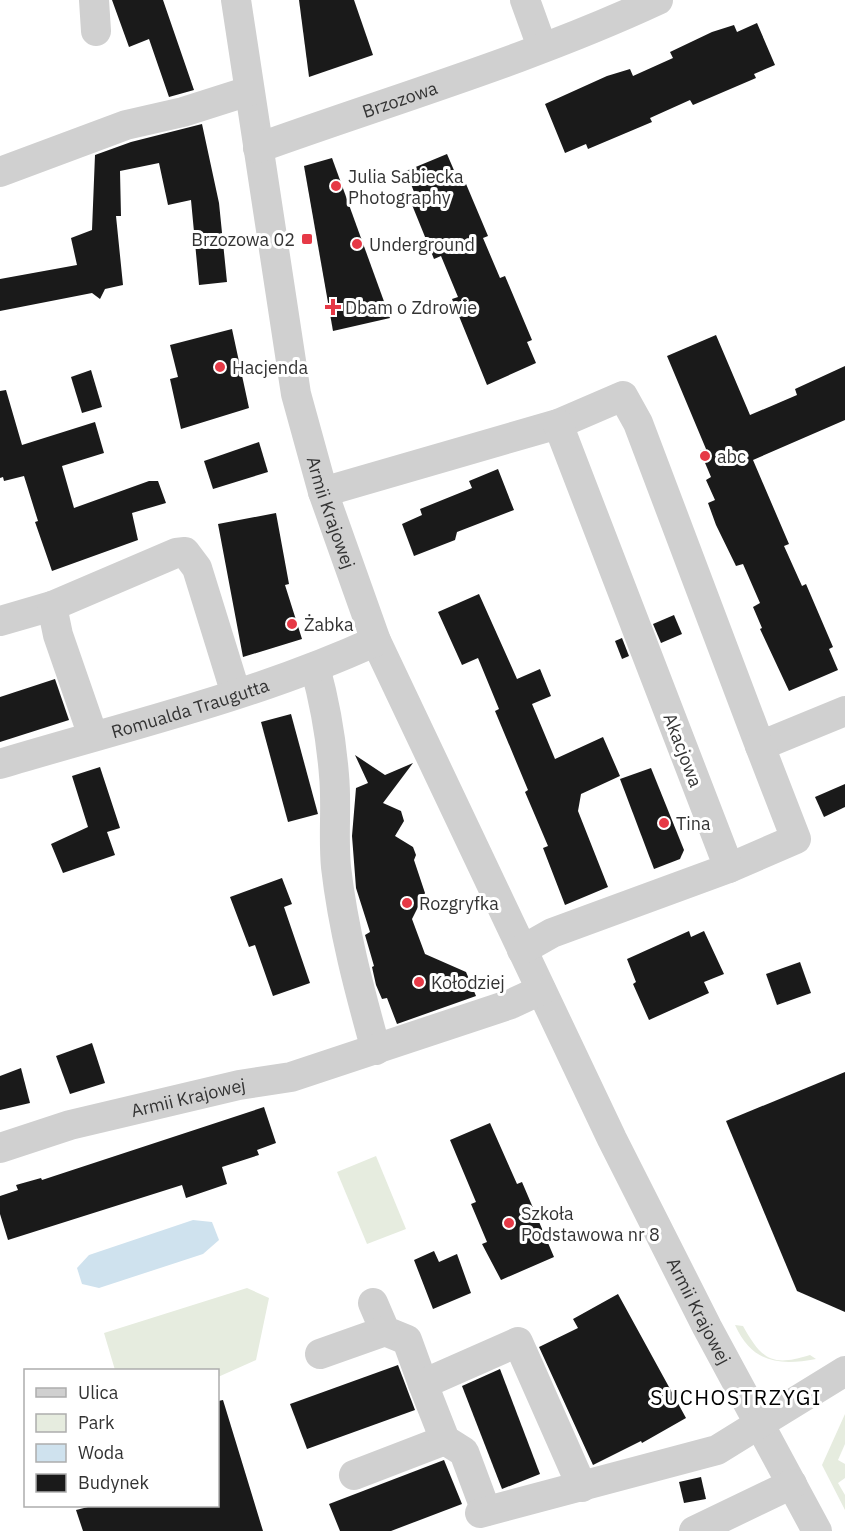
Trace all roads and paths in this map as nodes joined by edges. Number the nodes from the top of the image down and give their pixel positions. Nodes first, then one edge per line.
1 (94, 0) edge
2 (236, 0) edge
3 (525, 0) edge
4 (658, 0) edge
5 (96, 31) dead end
6 (542, 47) junction
7 (249, 91) junction
8 (258, 148) junction
9 (0, 172) edge
10 (558, 424) junction
11 (323, 492) junction
12 (52, 606) junction
13 (0, 621) edge
14 (376, 641) junction
15 (315, 667) junction
16 (236, 694) junction
17 (845, 711) edge
18 (93, 736) junction
19 (760, 746) junction
20 (0, 764) edge
21 (729, 868) junction
22 (522, 950) junction
23 (542, 990) junction
24 (376, 1050) junction
25 (0, 1148) edge
26 (373, 1303) dead end
27 (385, 1331) junction
28 (320, 1354) dead end
29 (845, 1371) edge
30 (423, 1384) junction
31 (760, 1424) junction
32 (446, 1440) junction
33 (354, 1475) dead end
34 (792, 1484) junction
35 (582, 1487) junction
36 (694, 1531) edge
37 (816, 1531) edge

1 - 5 street
2 - 7 street, Armii Krajowej
3 - 6 street
4 - 6 street, Brzozowa
6 - 8 street, Brzozowa
7 - 8 street, Armii Krajowej
7 - 9 street
8 - 11 street, Armii Krajowej
10 - 11 street
10 - 19 street
10 - 21 street, Akacjowa
11 - 14 street, Armii Krajowej
12 - 13 street
12 - 16 street
12 - 18 street
14 - 15 street, Romualda Traugutta
14 - 22 street, Armii Krajowej
15 - 16 street, Romualda Traugutta
15 - 24 street
16 - 18 street, Romualda Traugutta
17 - 19 street
18 - 20 street, Romualda Traugutta
19 - 21 street
21 - 22 street
22 - 23 street, Armii Krajowej
23 - 24 street, Armii Krajowej
23 - 31 street, Armii Krajowej
24 - 25 street, Armii Krajowej
26 - 27 street
27 - 28 street
27 - 30 street
29 - 31 street
30 - 32 street
30 - 35 street
31 - 34 street, Armii Krajowej
31 - 35 street
32 - 33 street
32 - 35 street
34 - 36 street
34 - 37 street, Armii Krajowej

